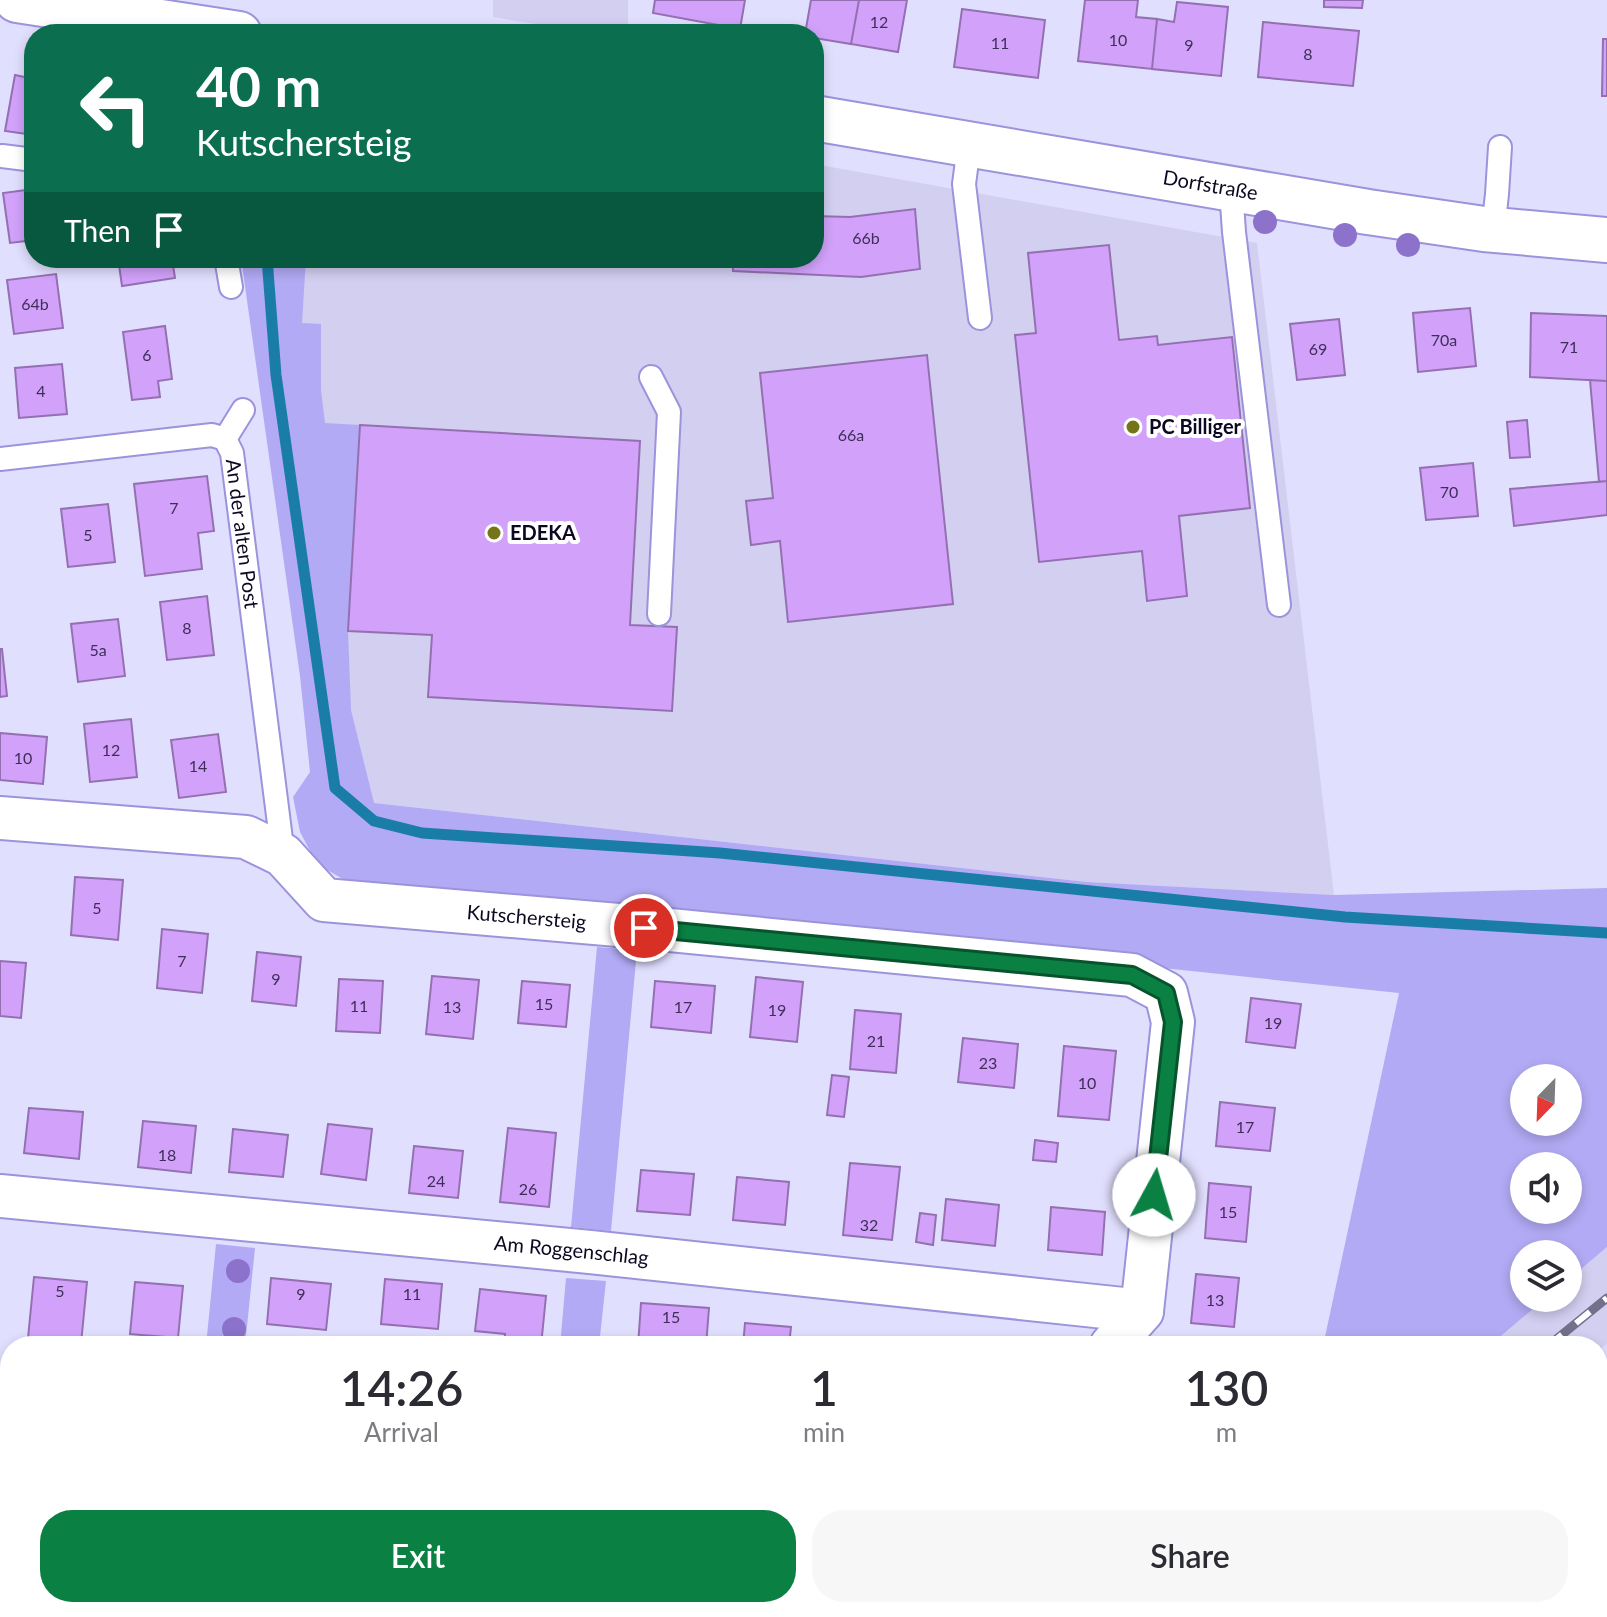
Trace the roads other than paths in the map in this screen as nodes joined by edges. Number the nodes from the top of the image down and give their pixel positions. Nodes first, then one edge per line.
1 (19, 0) edge
2 (168, 24) edge
3 (824, 120) edge
4 (969, 146) junction
5 (1500, 147) dead end
6 (2, 156) dead end
7 (24, 159) edge
8 (1231, 189) junction
9 (1493, 230) junction
10 (1607, 240) edge
11 (228, 268) edge
12 (231, 287) dead end
13 (980, 318) dead end
14 (651, 377) dead end
15 (243, 410) dead end
16 (225, 439) junction
17 (0, 459) edge
18 (1279, 605) dead end
19 (659, 614) dead end
20 (0, 818) edge
21 (283, 855) junction
22 (0, 1196) edge
23 (1142, 1311) junction
24 (1120, 1336) edge

1 - 2 main road
3 - 4 main road, Dorfstraße
4 - 8 main road, Dorfstraße
4 - 13 lane
5 - 9 lane
6 - 7 lane
8 - 9 main road, Dorfstraße
8 - 18 lane
9 - 10 main road, Dorfstraße
11 - 12 lane
14 - 19 lane
15 - 16 lane
16 - 17 lane, An der alten Post
16 - 21 lane, An der alten Post
20 - 21 street, Kutschersteig
21 - 23 street, Kutschersteig
22 - 23 street, Am Roggenschlag
23 - 24 street

